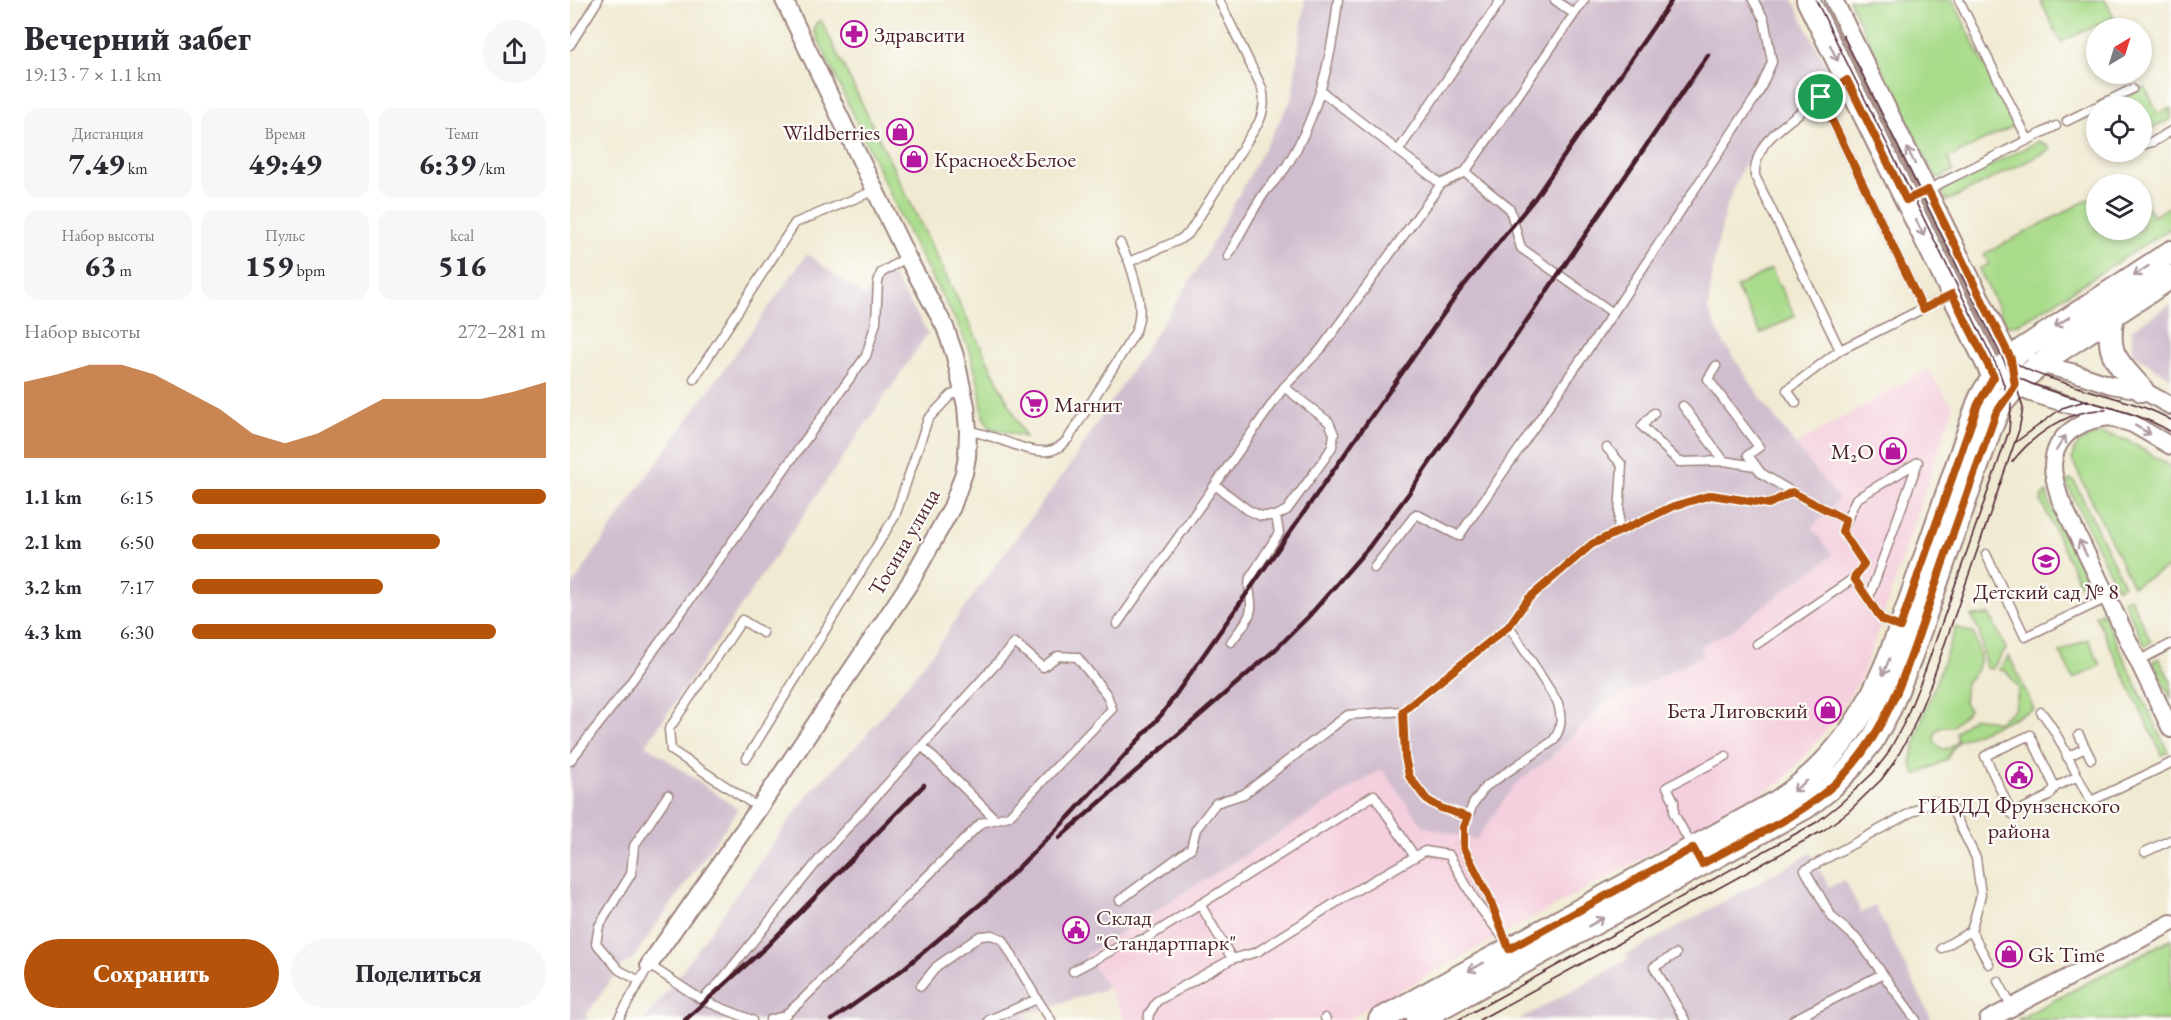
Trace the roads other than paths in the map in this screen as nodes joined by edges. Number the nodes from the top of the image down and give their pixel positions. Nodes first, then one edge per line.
1 (598, 0) edge
2 (784, 0) edge
3 (1219, 0) edge
4 (1338, 0) edge
5 (1501, 0) edge
6 (1555, 0) edge
7 (1584, 0) edge
8 (1753, 0) edge
9 (1808, 0) edge
10 (1834, 0) edge
11 (1959, 0) edge
12 (1574, 14) junction
13 (570, 45) edge
14 (1847, 80) junction
15 (2132, 89) dead end
16 (1321, 91) junction
17 (2122, 96) edge
18 (1821, 97) junction
19 (2086, 113) edge
20 (2067, 121) dead end
21 (2056, 126) dead end
22 (2171, 131) edge
23 (2028, 140) junction
24 (2152, 142) edge
25 (1398, 151) junction
26 (1464, 172) junction
27 (1441, 184) junction
28 (876, 190) junction
29 (1928, 190) junction
30 (1906, 200) junction
31 (1120, 243) dead end
32 (2171, 252) edge
33 (1228, 256) dead end
34 (907, 257) junction
35 (1129, 262) junction
36 (2171, 278) edge
37 (1952, 294) junction
38 (1923, 309) junction
39 (1613, 314) junction
40 (2113, 315) junction
41 (1840, 350) junction
42 (2011, 359) junction
43 (2042, 364) junction
44 (1716, 366) dead end
45 (1994, 377) junction
46 (694, 379) dead end
47 (2015, 386) junction
48 (1284, 387) junction
49 (2142, 390) junction
50 (962, 391) junction
51 (1796, 403) dead end
52 (1683, 406) dead end
53 (2171, 406) edge
54 (1654, 413) dead end
55 (2113, 417) junction
56 (968, 431) junction
57 (2171, 446) edge
58 (1607, 448) dead end
59 (1724, 461) junction
60 (1755, 466) junction
61 (1215, 485) junction
62 (1792, 492) junction
63 (1276, 516) junction
64 (1846, 520) junction
65 (1618, 532) junction
66 (1986, 554) dead end
67 (1374, 568) dead end
68 (1854, 578) junction
69 (2107, 598) junction
70 (1868, 600) junction
71 (1117, 624) dead end
72 (1509, 626) junction
73 (1900, 627) junction
74 (763, 633) dead end
75 (1231, 642) dead end
76 (1757, 644) dead end
77 (2171, 644) edge
78 (2138, 661) junction
79 (1403, 711) junction
80 (2041, 712) dead end
81 (2171, 729) edge
82 (2079, 735) dead end
83 (922, 746) junction
84 (2085, 748) junction
85 (1726, 756) dead end
86 (2067, 757) junction
87 (747, 758) dead end
88 (2091, 759) dead end
89 (570, 761) edge
90 (2171, 763) edge
91 (2076, 777) junction
92 (2055, 787) junction
93 (668, 795) dead end
94 (759, 808) junction
95 (1468, 817) junction
96 (995, 819) junction
97 (2171, 840) edge
98 (2145, 852) dead end
99 (1698, 856) junction
100 (1415, 857) junction
101 (1120, 900) dead end
102 (1200, 904) junction
103 (2171, 923) edge
104 (1971, 931) junction
105 (1942, 948) dead end
106 (1509, 950) junction
107 (1676, 954) dead end
108 (1232, 959) junction
109 (1989, 964) dead end
110 (649, 965) junction
111 (1073, 970) dead end
112 (1882, 974) junction
113 (640, 981) junction
114 (1998, 981) dead end
115 (921, 986) dead end
116 (1037, 999) junction
117 (702, 1000) junction
118 (2012, 1007) junction
119 (618, 1020) edge
120 (752, 1020) edge
121 (770, 1020) edge
122 (989, 1020) edge
123 (1051, 1020) edge
124 (1148, 1020) edge
125 (1380, 1020) edge
126 (1418, 1020) edge
127 (1685, 1020) edge
128 (1794, 1020) edge
129 (1916, 1020) edge
130 (1988, 1020) edge

1 - 13 lane
2 - 28 street, Тосина улица
3 - 35 lane
4 - 16 lane
5 - 25 lane
6 - 12 lane
7 - 12 lane
8 - 39 lane
9 -> 14 main road
29 -> 10 street
11 - 23 lane
12 - 26 lane
14 - 18 lane
14 - 30 main road
15 - 17 lane
16 - 25 lane
16 - 33 lane
18 - 38 lane
18 - 41 lane
19 - 20 lane
21 - 23 lane
22 - 24 lane
23 - 29 lane
25 - 27 lane
26 - 27 lane
26 - 39 lane
27 - 48 lane
28 - 34 street, Тосина улица
28 - 46 lane
29 - 30 lane
29 - 42 street
30 -> 37 main road
31 - 35 lane
32 -> 42 main road
34 - 50 street, Тосина улица
34 - 89 lane
35 - 56 lane
36 - 40 main road
37 - 38 lane
37 - 45 main road
38 - 41 lane
39 - 67 lane
40 - 43 main road
40 - 49 main road
41 - 51 lane
42 - 43 street
42 - 45 main road
42 - 47 street
43 - 47 main road
43 - 49 street
44 - 60 lane
45 - 47 street
45 - 73 main road
47 - 55 street
47 - 99 main road
48 - 61 lane
48 - 63 lane
49 - 53 street
50 - 56 street, Тосина улица
50 - 87 lane
52 - 59 lane
54 - 59 lane
55 -> 57 street
69 -> 55 street
56 - 94 street, Тосина улица
58 - 65 lane
59 - 60 lane
60 - 62 lane
61 - 63 lane
61 - 71 lane
62 - 64 lane
62 - 65 lane
63 - 75 lane
64 - 68 lane
64 - 70 lane
65 - 72 lane
66 - 69 lane
68 - 70 lane
68 - 76 lane
69 - 78 street
70 - 73 lane
72 - 79 lane
72 - 95 lane
73 -> 99 main road
74 - 94 lane
77 - 78 lane
78 - 81 street
79 - 95 lane
79 - 101 lane
80 - 86 lane
82 - 84 lane
83 - 96 lane
83 - 96 lane
83 - 117 lane
84 - 86 lane
84 - 88 lane
85 - 99 lane
86 - 91 lane
90 - 91 lane
91 - 92 lane
92 - 92 lane
93 - 113 lane
94 - 110 street, Тосина улица
95 - 106 lane
96 - 121 lane
97 - 98 lane
99 - 106 main road
100 - 102 lane
100 - 106 lane
100 - 108 lane
102 - 108 lane
102 - 111 lane
103 - 118 street
104 - 105 lane
104 - 109 lane
104 - 112 lane
106 -> 125 main road
106 - 126 main road
107 - 127 lane
108 - 124 lane
110 - 113 lane
110 - 117 lane
112 - 128 lane
112 - 129 lane
113 - 119 lane
114 - 118 lane
115 - 116 lane
116 - 122 lane
116 - 123 lane
117 - 120 lane
118 - 130 street

